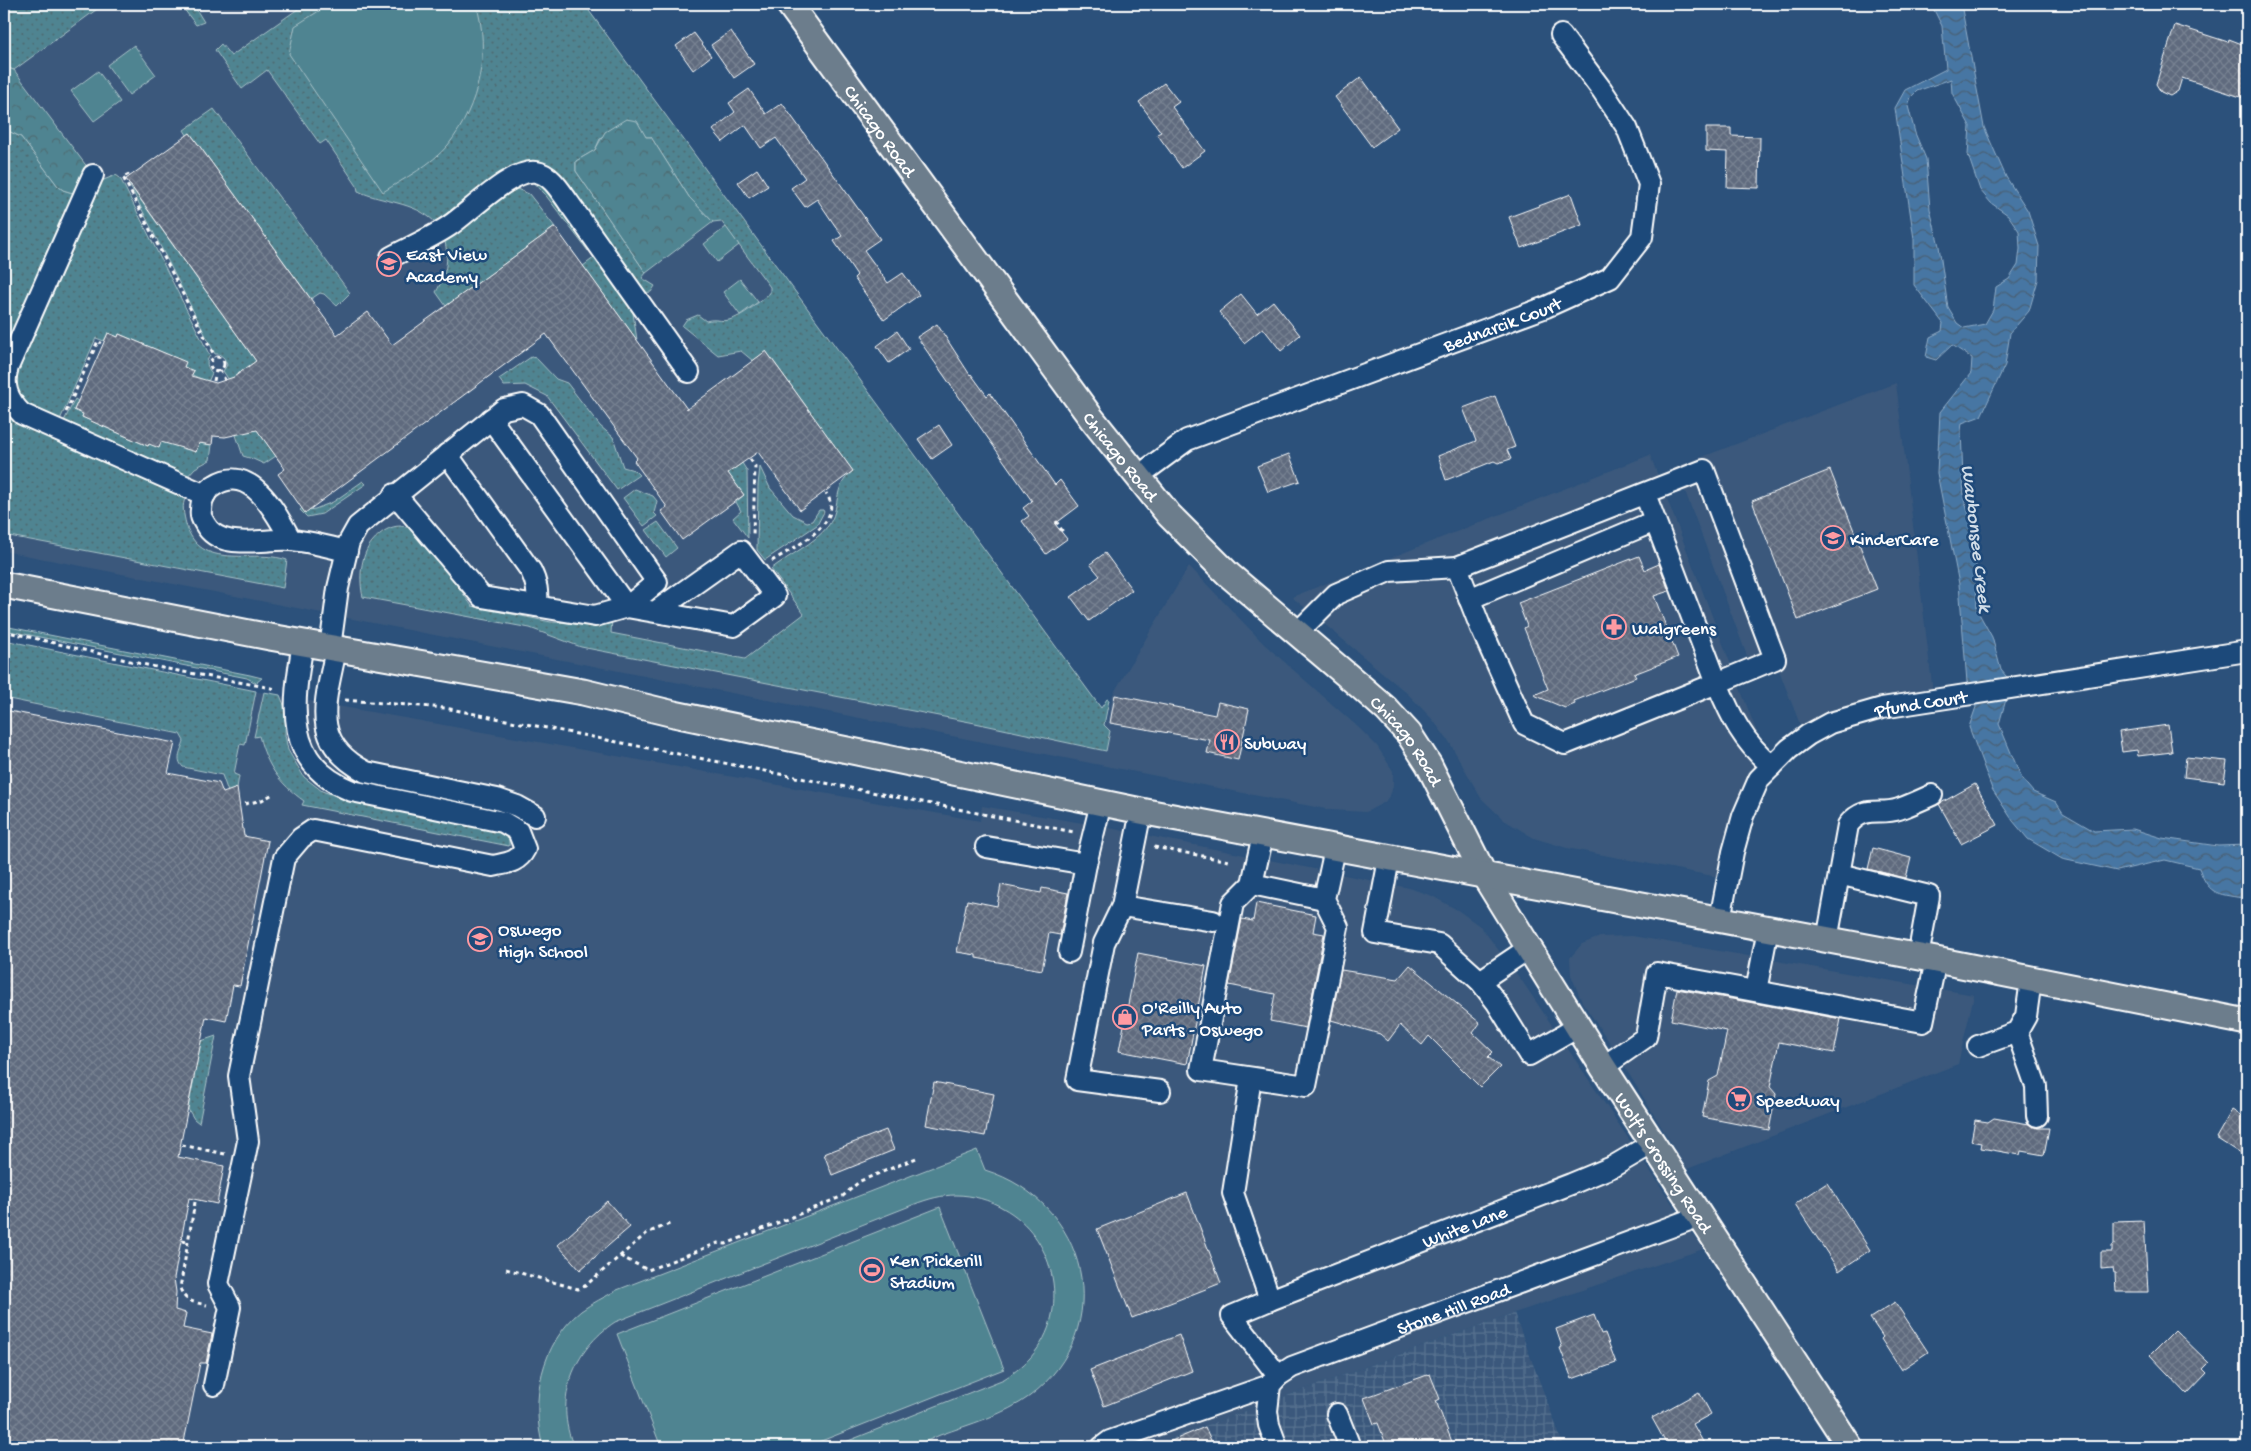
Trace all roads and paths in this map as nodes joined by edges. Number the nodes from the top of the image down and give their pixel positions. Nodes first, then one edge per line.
1 (789, 4) edge
2 (1561, 36) dead end
3 (93, 174) dead end
4 (129, 174) dead end
5 (391, 257) dead end
6 (101, 343) dead end
7 (215, 357) junction
8 (218, 370) junction
9 (689, 372) dead end
10 (214, 380) dead end
11 (225, 380) dead end
12 (491, 419) junction
13 (58, 430) junction
14 (447, 454) junction
15 (750, 459) dead end
16 (1137, 477) junction
17 (826, 493) dead end
18 (395, 494) junction
19 (1645, 494) junction
20 (205, 495) junction
21 (1655, 521) junction
22 (1056, 522) dead end
23 (1063, 532) dead end
24 (291, 540) junction
25 (753, 542) dead end
26 (347, 551) junction
27 (769, 563) dead end
28 (1457, 567) junction
29 (4, 585) edge
30 (1469, 599) junction
31 (537, 606) junction
32 (627, 607) junction
33 (655, 612) junction
34 (4, 631) edge
35 (1297, 633) junction
36 (303, 643) junction
37 (333, 648) junction
38 (2247, 651) edge
39 (1717, 683) junction
40 (274, 688) dead end
41 (362, 702) dead end
42 (1772, 766) junction
43 (273, 794) dead end
44 (1932, 795) dead end
45 (1101, 803) junction
46 (245, 804) dead end
47 (1141, 811) junction
48 (535, 816) dead end
49 (1080, 833) dead end
50 (1263, 835) junction
51 (1153, 846) dead end
52 (986, 848) dead end
53 (1336, 849) junction
54 (1389, 858) junction
55 (1229, 860) dead end
56 (1086, 864) junction
57 (1484, 874) junction
58 (1839, 874) junction
59 (1252, 884) junction
60 (1324, 899) junction
61 (1122, 906) junction
62 (1720, 919) junction
63 (1213, 921) dead end
64 (1768, 928) junction
65 (1827, 940) junction
66 (1529, 948) junction
67 (1069, 952) dead end
68 (1927, 958) junction
69 (2031, 980) junction
70 (1480, 981) junction
71 (1756, 991) junction
72 (2247, 1022) edge
73 (1578, 1027) junction
74 (2017, 1032) junction
75 (1978, 1046) dead end
76 (1603, 1067) junction
77 (1251, 1078) junction
78 (1160, 1091) dead end
79 (2037, 1116) dead end
80 (1653, 1143) junction
81 (182, 1146) dead end
82 (229, 1155) dead end
83 (918, 1157) dead end
84 (195, 1202) dead end
85 (1700, 1216) junction
86 (672, 1223) dead end
87 (182, 1241) dead end
88 (188, 1242) junction
89 (620, 1256) junction
90 (506, 1269) dead end
91 (1270, 1300) junction
92 (216, 1307) dead end
93 (1274, 1381) junction
94 (214, 1385) dead end
95 (1337, 1414) dead end
96 (1102, 1447) edge
97 (1277, 1447) edge
98 (1350, 1447) edge
99 (1850, 1447) edge

1 - 16 main road, Chicago Road
2 - 16 street, Bednarcik Court
3 - 13 street
4 - 7 path
5 - 9 street
6 - 13 path
7 - 8 path
7 - 8 path
8 - 10 path
8 - 11 path
12 - 14 street
12 - 32 street
12 - 32 street
13 - 20 street
14 - 18 street
14 - 31 street
15 - 25 path
16 - 35 main road, Chicago Road
17 - 27 path
18 - 26 street
18 - 31 street
19 - 21 street
19 - 28 street
19 - 39 street
20 - 24 street
20 - 24 street
21 - 30 street
21 - 39 street
22 - 23 path
24 - 26 street
26 - 37 street
28 - 30 street
28 - 35 street
29 - 36 main road
30 - 39 street
31 - 32 street
32 - 33 street
33 - 33 street
34 - 40 path
35 - 57 main road, Chicago Road
36 - 37 main road
36 - 94 street
37 - 45 main road
37 - 48 street
38 - 42 street, Pfund Court
39 - 42 street
41 - 49 path
42 - 62 street, Pfund Court
43 - 46 path
44 - 58 street
45 - 47 main road
45 - 56 street
47 - 50 main road
47 - 61 street
50 - 53 main road
50 - 59 street
51 - 55 path
52 - 56 street
53 - 54 main road
53 - 60 street
54 - 57 main road
54 - 70 street
56 - 67 street
57 - 62 main road
57 - 66 main road, Wolf's Crossing Road
58 - 65 street
58 - 68 street
59 - 60 street
59 - 77 street
60 - 77 street
61 - 63 street
61 - 78 street
62 - 64 main road
64 - 65 main road
64 - 71 street
65 - 68 main road
66 - 70 street
66 - 73 main road, Wolf's Crossing Road
68 - 69 main road
68 - 71 street
69 - 72 main road
69 - 74 street
70 - 73 street
71 - 76 street
73 - 76 main road, Wolf's Crossing Road
74 - 75 street
74 - 79 street
76 - 80 main road, Wolf's Crossing Road
77 - 91 street
80 - 85 main road, Wolf's Crossing Road
80 - 91 street, White Lane
81 - 82 path
83 - 89 path
84 - 88 path
85 - 93 street, Stone Hill Road
85 - 99 main road, Wolf's Crossing Road
86 - 89 path
87 - 88 path
88 - 92 path
89 - 90 path
91 - 93 street, White Lane
93 - 96 street, Stone Hill Road
93 - 97 street
95 - 98 street

